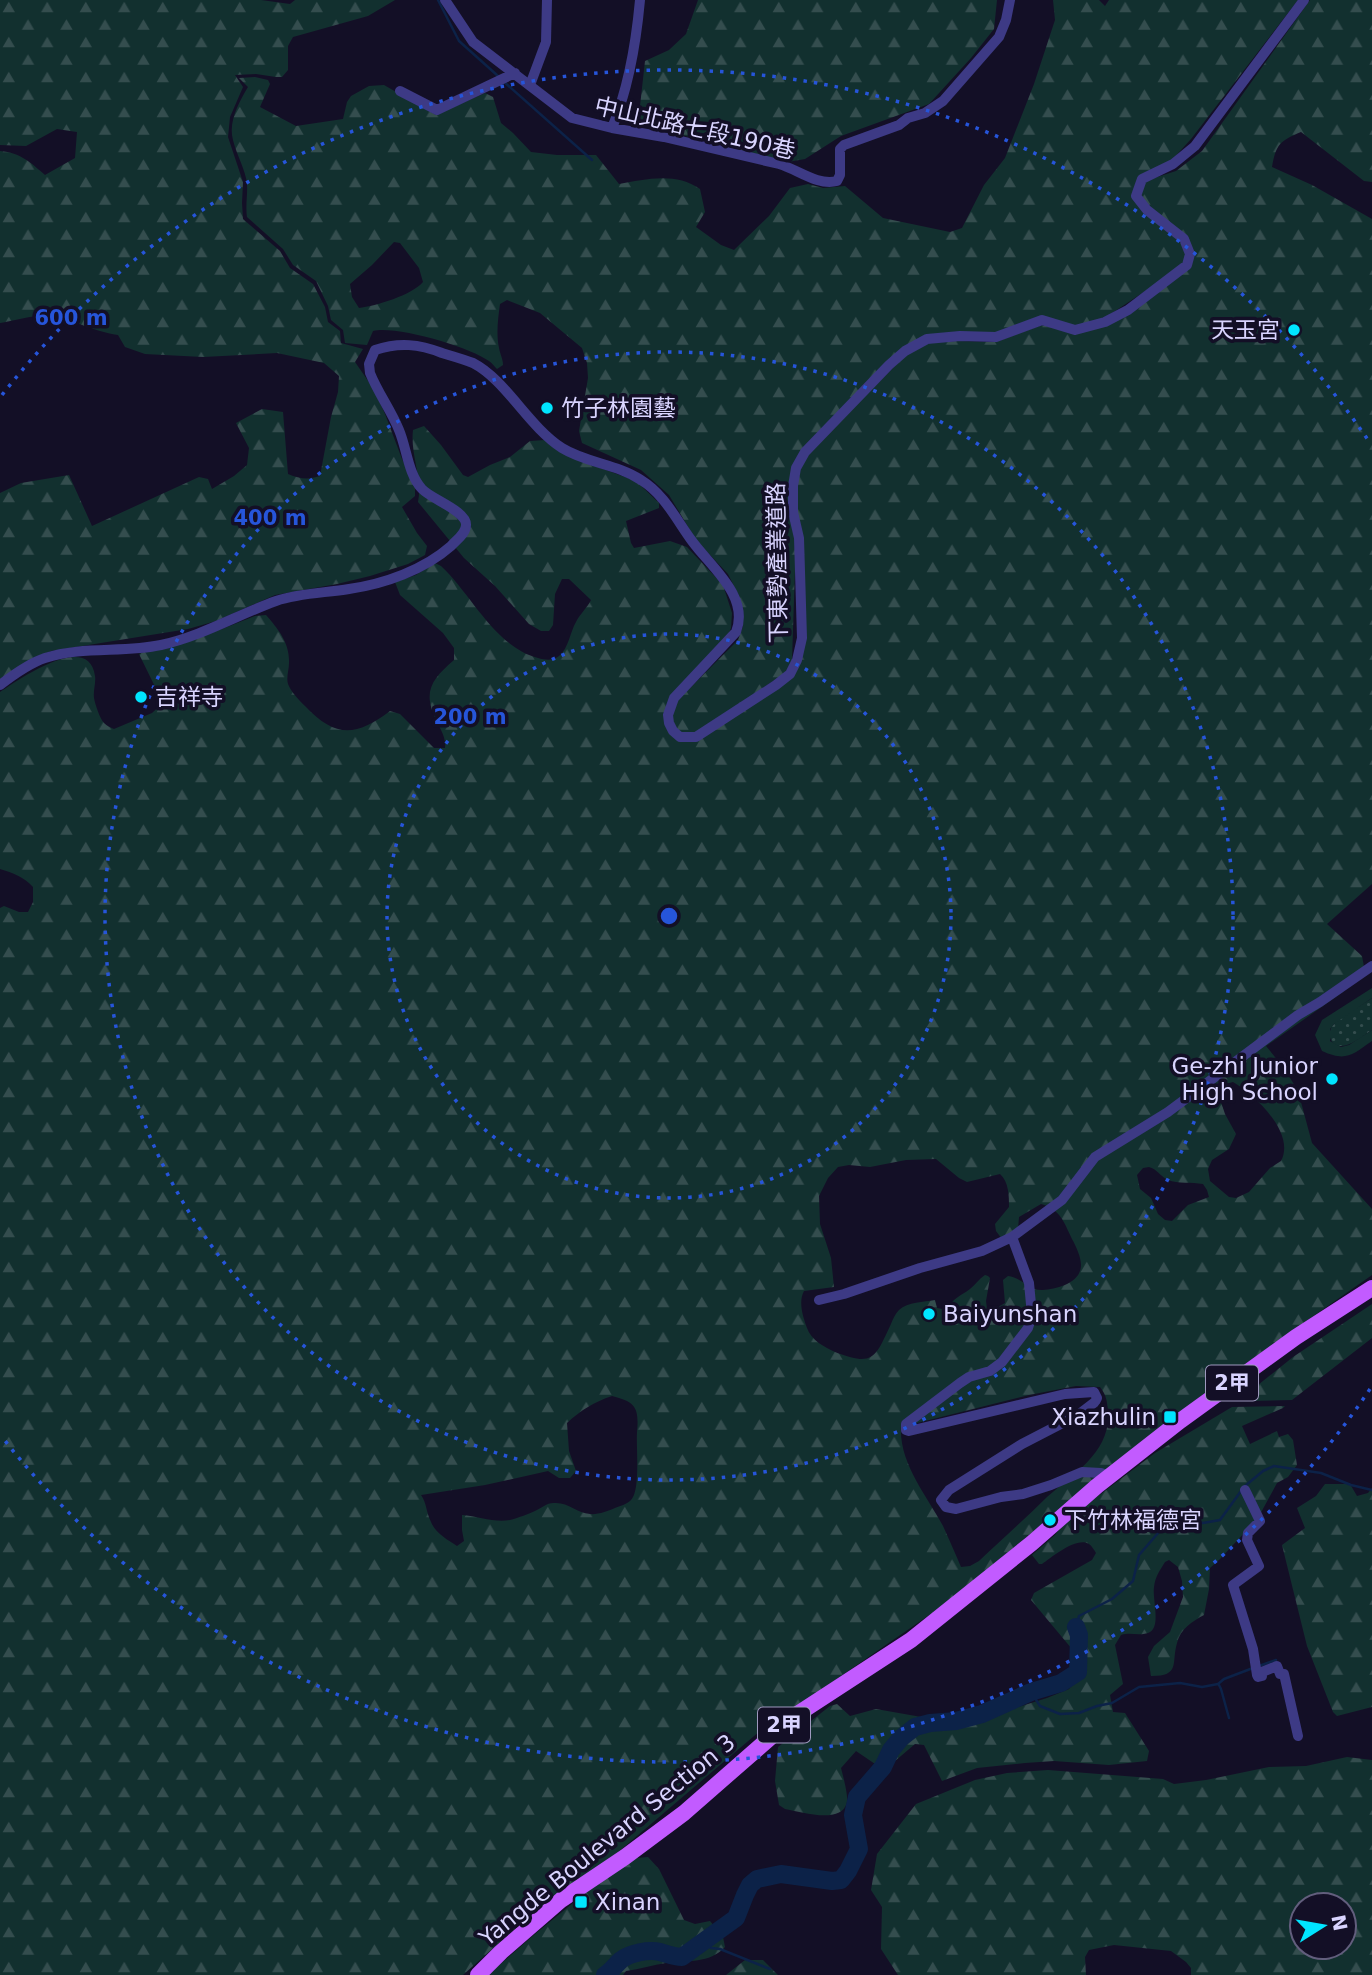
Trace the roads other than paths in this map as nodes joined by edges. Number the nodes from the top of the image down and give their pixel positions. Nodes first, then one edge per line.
1 (444, 0) edge
2 (547, 0) edge
3 (640, 0) edge
4 (1010, 0) edge
5 (1304, 0) edge
6 (515, 73) junction
7 (530, 85) junction
8 (400, 91) dead end
9 (612, 128) junction
10 (0, 685) edge
11 (1372, 966) edge
12 (1012, 1237) junction
13 (1372, 1288) edge
14 (819, 1300) dead end
15 (1104, 1481) junction
16 (1245, 1490) dead end
17 (1298, 1736) dead end
18 (478, 1975) edge

1 - 6 street, 中山北路七段190巷
2 - 7 street
3 - 9 street
4 - 9 street, 中山北路七段190巷
5 - 10 street, 下東勢產業道路
6 - 7 street, 中山北路七段190巷
6 - 8 street
7 - 9 street, 中山北路七段190巷
11 - 12 street
12 - 14 street
12 - 15 street
13 - 15 main road, 2甲
15 - 18 main road, Yangde Boulevard Section 3 / 2甲
16 - 17 street

